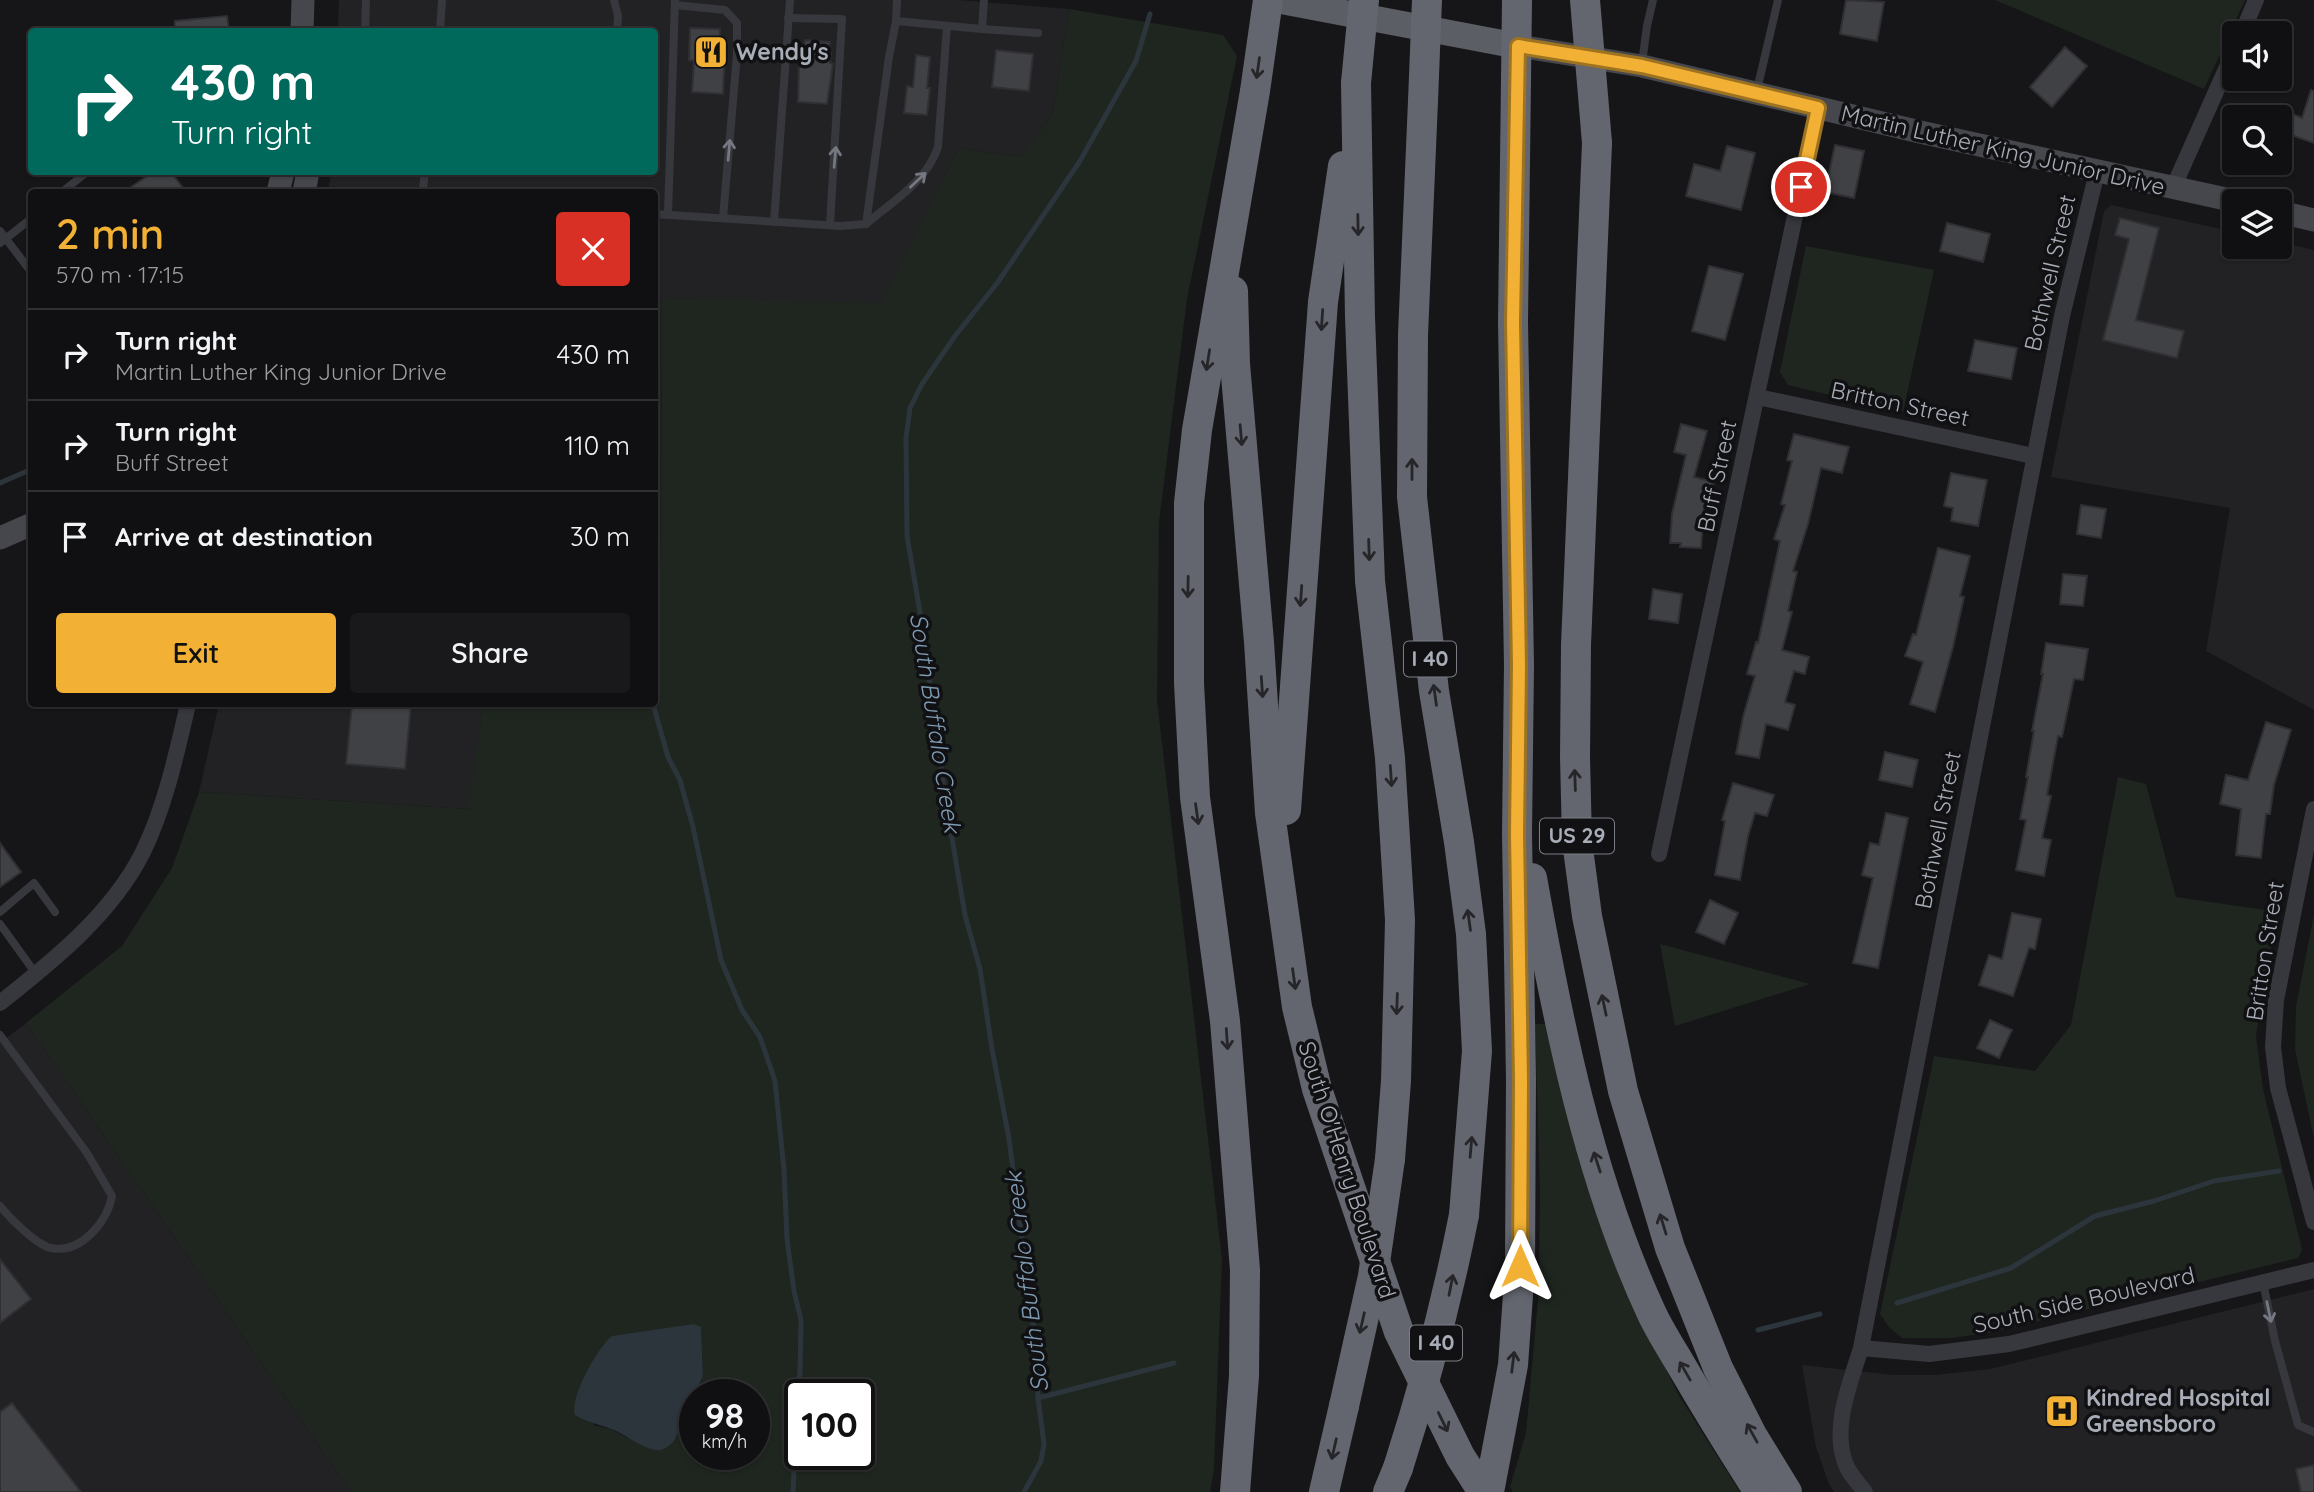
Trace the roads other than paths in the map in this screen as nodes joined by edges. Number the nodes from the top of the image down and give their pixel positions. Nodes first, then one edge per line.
1 (303, 0) edge
2 (366, 0) edge
3 (442, 0) edge
4 (614, 0) edge
5 (790, 0) edge
6 (897, 0) edge
7 (984, 0) edge
8 (1268, 0) edge
9 (1276, 0) edge
10 (1364, 0) edge
11 (1427, 0) edge
12 (1517, 0) edge
13 (1585, 0) edge
14 (1653, 0) edge
15 (1778, 0) edge
16 (2256, 0) edge
17 (675, 2) edge
18 (788, 18) junction
19 (896, 21) junction
20 (2247, 21) edge
21 (947, 26) junction
22 (302, 28) edge
23 (365, 28) edge
24 (440, 28) edge
25 (617, 28) edge
26 (982, 29) junction
27 (1038, 33) dead end
28 (1518, 46) junction
29 (1642, 66) junction
30 (2222, 78) edge
31 (1356, 83) junction
32 (1757, 93) junction
33 (1818, 108) junction
34 (2097, 172) junction
35 (84, 175) edge
36 (425, 175) edge
37 (424, 188) dead end
38 (2173, 188) junction
39 (66, 189) edge
40 (2222, 198) edge
41 (658, 214) edge
42 (667, 215) junction
43 (2292, 215) edge
44 (723, 218) junction
45 (1231, 220) junction
46 (2314, 220) edge
47 (28, 221) edge
48 (774, 222) junction
49 (830, 225) junction
50 (866, 225) junction
51 (0, 231) edge
52 (3, 241) edge
53 (28, 269) edge
54 (1758, 397) junction
55 (2033, 456) junction
56 (28, 526) edge
57 (0, 538) edge
58 (1519, 665) junction
59 (187, 707) edge
60 (2314, 809) edge
61 (1659, 854) dead end
62 (0, 912) edge
63 (55, 912) dead end
64 (1284, 912) junction
65 (0, 924) edge
66 (36, 974) junction
67 (0, 1003) edge
68 (0, 1035) edge
69 (0, 1206) edge
70 (2314, 1222) edge
71 (2314, 1270) edge
72 (2263, 1282) junction
73 (1861, 1348) junction
74 (2314, 1432) edge
75 (1393, 1480) edge
76 (1235, 1492) edge
77 (1324, 1492) edge
78 (1483, 1492) edge
79 (1489, 1492) edge
80 (1759, 1492) edge
81 (1787, 1492) edge
82 (1865, 1492) edge

1 - 22 main road
2 - 23 lane
3 - 24 lane
4 - 25 lane
5 - 18 lane
6 - 19 lane
7 - 26 lane
8 -> 45 highway
9 - 28 highway, Martin Luther King Junior Drive
10 - 31 highway, I 40, bridge
75 -> 11 highway, I 40, bridge
12 - 28 highway
81 -> 13 highway, US 29, bridge
14 - 29 lane
15 - 32 lane
16 - 20 street
17 - 42 lane
44 -> 17 lane
18 - 48 lane
49 -> 18 lane
19 - 21 lane
19 - 50 lane
21 - 26 lane
50 -> 21 lane
26 - 27 lane
28 - 29 main road, Martin Luther King Junior Drive
28 - 58 highway
29 - 32 main road, Martin Luther King Junior Drive
30 - 38 street
31 -> 64 highway
31 -> 77 highway, I 40, bridge
32 - 33 main road, Martin Luther King Junior Drive
33 - 34 main road, Martin Luther King Junior Drive
33 - 54 street, Buff Street
34 - 38 main road, Martin Luther King Junior Drive
34 - 55 street, Bothwell Street
35 - 39 lane
36 - 37 lane
38 - 40 main road, Martin Luther King Junior Drive
41 - 42 lane
42 - 44 lane
43 - 46 main road
44 - 48 lane
45 -> 64 highway
45 -> 76 highway
47 - 52 lane
48 - 49 lane
49 - 50 lane
51 - 52 lane
52 - 53 lane
54 - 55 street, Britton Street
54 - 61 street, Buff Street
55 - 73 street, Bothwell Street
56 - 57 main road
79 -> 58 highway
80 -> 58 highway
59 - 66 street
60 - 70 street, Britton Street
62 - 63 lane
64 -> 78 highway, South O'Henry Boulevard
65 - 66 lane
66 - 67 street
68 - 69 lane
71 - 72 street, South Side Boulevard
72 - 73 street, South Side Boulevard
72 -> 74 lane
73 - 82 street, Bothwell Street

